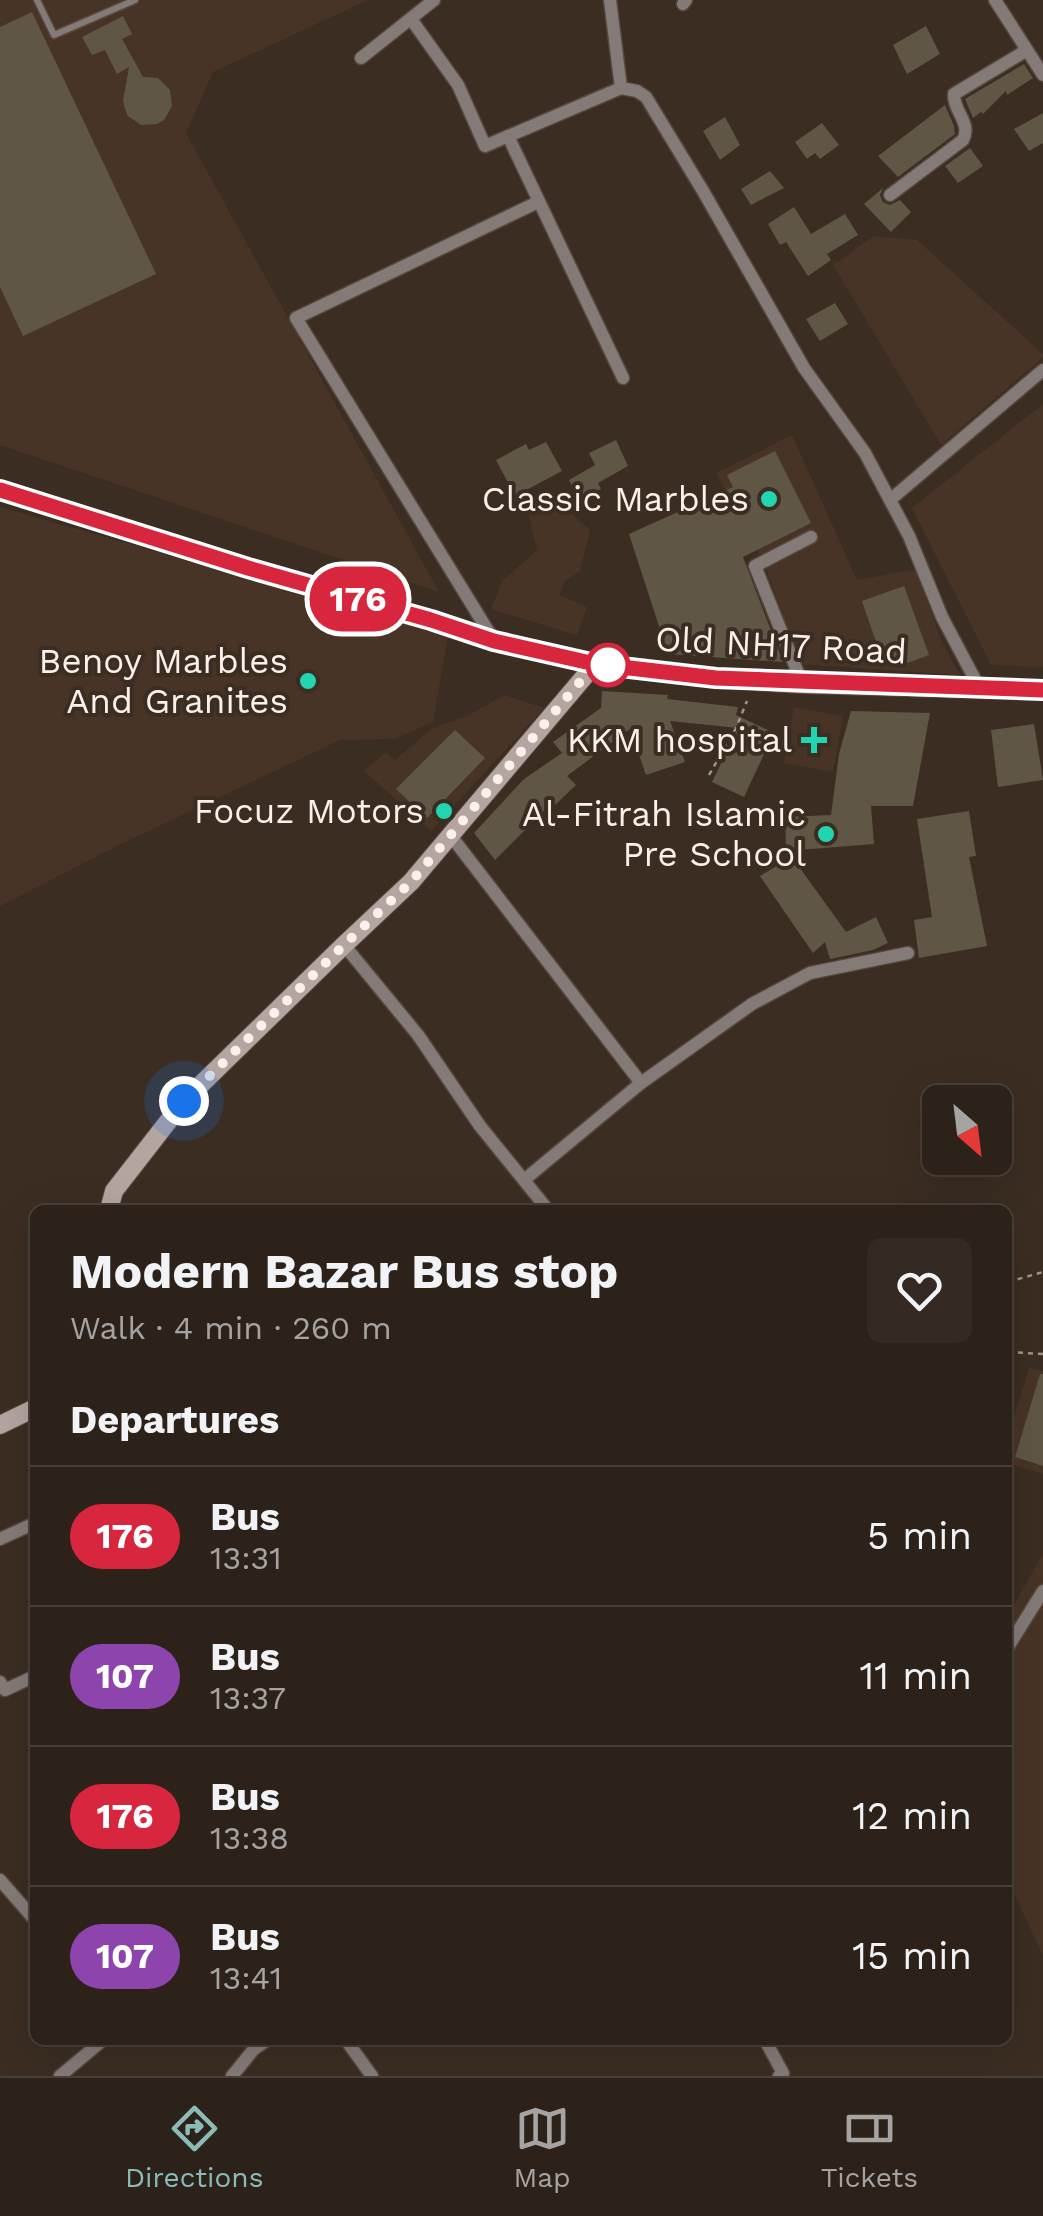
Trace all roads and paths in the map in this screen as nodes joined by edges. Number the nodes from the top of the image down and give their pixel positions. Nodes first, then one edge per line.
1 (37, 0) edge
2 (134, 0) edge
3 (434, 0) edge
4 (610, 0) edge
5 (995, 0) edge
6 (411, 18) junction
7 (1026, 50) junction
8 (361, 58) dead end
9 (1043, 75) edge
10 (620, 88) junction
11 (508, 136) junction
12 (890, 195) dead end
13 (538, 202) junction
14 (1043, 370) edge
15 (623, 378) dead end
16 (5, 488) edge
17 (890, 500) junction
18 (811, 537) dead end
19 (494, 641) junction
20 (595, 664) junction
21 (754, 681) junction
22 (802, 683) junction
23 (979, 688) junction
24 (1043, 690) edge
25 (709, 775) dead end
26 (450, 836) junction
27 (344, 945) junction
28 (908, 953) dead end
29 (641, 1083) junction
30 (524, 1180) junction
31 (110, 1205) edge
32 (544, 1205) edge
33 (1043, 1272) edge
34 (1012, 1281) edge
35 (1012, 1352) edge
36 (1043, 1354) edge
37 (30, 1410) edge
38 (0, 1425) edge
39 (30, 1525) edge
40 (0, 1539) edge
41 (1043, 1591) edge
42 (1012, 1641) edge
43 (30, 1678) edge
44 (0, 1682) edge
45 (0, 1880) edge
46 (30, 1914) edge
47 (97, 2045) edge
48 (249, 2045) edge
49 (350, 2045) edge
50 (768, 2045) edge
51 (783, 2075) edge
52 (60, 2076) edge
53 (232, 2076) edge
54 (372, 2076) edge

1 - 2 lane
3 - 6 street
4 - 10 street
5 - 7 street
6 - 8 street
6 - 11 street
7 - 9 street
7 - 12 street
10 - 11 street
10 - 17 street
11 - 13 street
13 - 15 street
13 - 19 street
14 - 17 street
16 - 19 main road, Old NH17 Road
17 - 23 street
18 - 22 street
19 - 20 main road, Old NH17 Road
20 - 21 main road, Old NH17 Road
20 - 26 main road
21 - 22 main road, Old NH17 Road
21 - 25 path
22 - 23 main road, Old NH17 Road
23 - 24 main road, Old NH17 Road
26 - 27 main road
26 - 29 street
27 - 30 street
27 - 31 main road
28 - 29 street
29 - 30 street
30 - 32 street
33 - 34 path
35 - 36 path
37 - 38 main road
39 - 40 street
41 - 42 street
43 - 44 street
45 - 46 street
47 - 52 street
48 - 53 street
49 - 54 street
50 - 51 street

